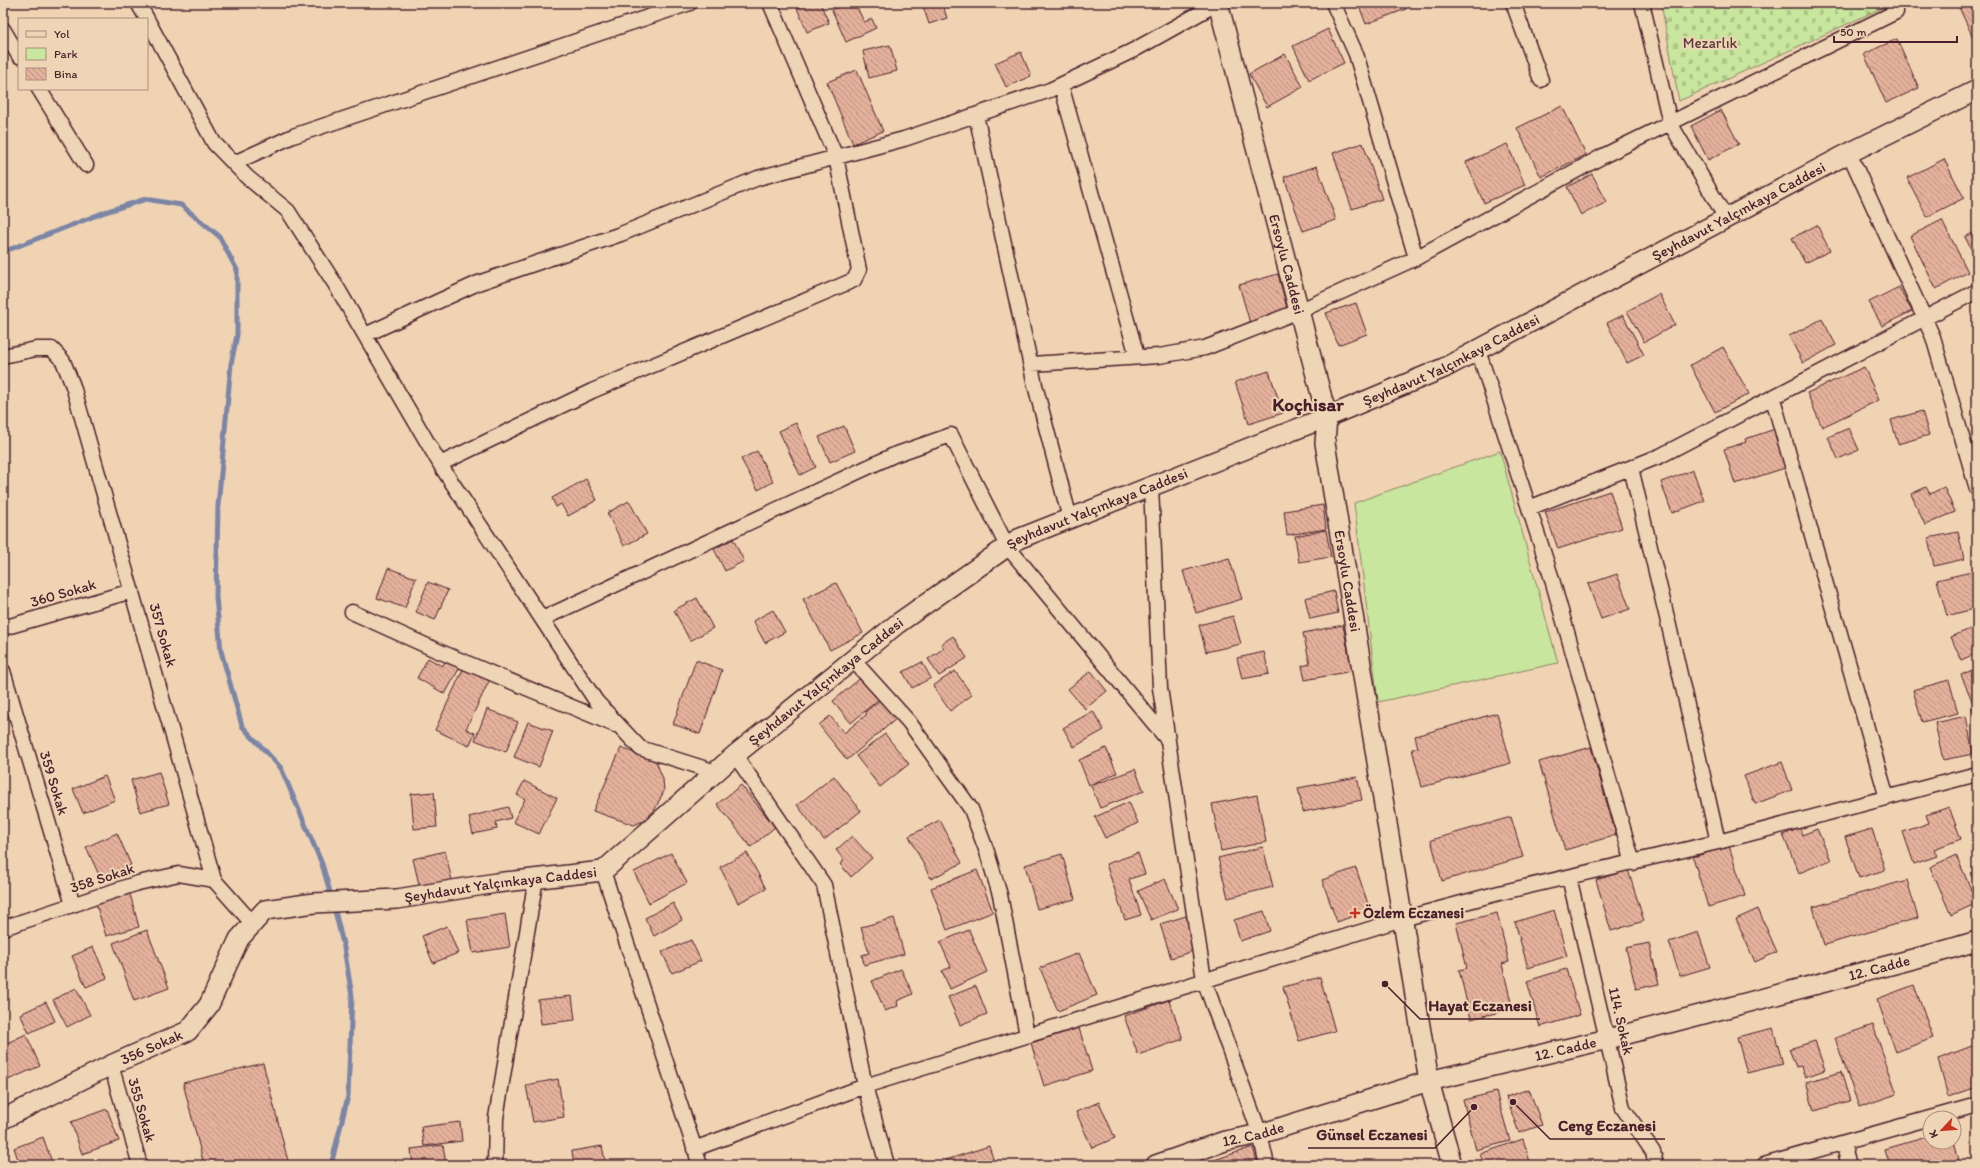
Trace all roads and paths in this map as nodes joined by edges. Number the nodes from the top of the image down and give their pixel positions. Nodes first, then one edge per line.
1 (690, 3) edge
2 (770, 3) edge
3 (1218, 3) edge
4 (1334, 3) edge
5 (1513, 3) edge
6 (1642, 3) edge
7 (145, 10) edge
8 (1896, 12) dead end
9 (3, 29) edge
10 (18, 54) edge
11 (1541, 80) dead end
12 (1061, 85) junction
13 (40, 90) edge
14 (1977, 90) edge
15 (976, 115) junction
16 (1670, 123) junction
17 (1849, 152) junction
18 (836, 157) junction
19 (234, 163) junction
20 (86, 165) dead end
21 (1726, 218) junction
22 (1416, 258) junction
23 (1977, 291) edge
24 (1299, 311) junction
25 (1924, 319) junction
26 (365, 335) junction
27 (1478, 350) junction
28 (3, 356) edge
29 (1137, 356) junction
30 (1031, 364) junction
31 (1773, 399) junction
32 (1327, 417) junction
33 (440, 464) junction
34 (1631, 468) junction
35 (1151, 486) junction
36 (1977, 489) edge
37 (1529, 508) junction
38 (1070, 518) junction
39 (1008, 546) junction
40 (132, 590) junction
41 (352, 612) dead end
42 (542, 619) junction
43 (3, 628) edge
44 (853, 660) junction
45 (3, 671) edge
46 (621, 727) junction
47 (1167, 740) junction
48 (735, 755) junction
49 (716, 772) junction
50 (1977, 774) edge
51 (1887, 798) junction
52 (1718, 842) junction
53 (1633, 863) junction
54 (603, 871) junction
55 (1569, 877) junction
56 (536, 878) junction
57 (214, 880) junction
58 (73, 905) junction
59 (1402, 919) junction
60 (252, 924) junction
61 (3, 928) edge
62 (1977, 941) edge
63 (1204, 980) junction
64 (1027, 1035) junction
65 (1608, 1039) junction
66 (111, 1065) junction
67 (1429, 1081) junction
68 (865, 1086) junction
69 (1977, 1105) edge
70 (1959, 1110) edge
71 (3, 1119) edge
72 (1922, 1120) edge
73 (1260, 1134) junction
74 (1843, 1143) junction
75 (694, 1149) junction
76 (140, 1165) edge
77 (496, 1165) edge
78 (700, 1165) edge
79 (887, 1165) edge
80 (1156, 1165) edge
81 (1267, 1165) edge
82 (1452, 1165) edge
83 (1656, 1165) edge
84 (1764, 1165) edge
85 (1849, 1165) edge

1 - 19 street
2 - 18 street
3 - 12 street
3 - 24 street, Ersoylu Caddesi
4 - 22 street
5 - 11 street
6 - 16 street
7 - 19 street
8 - 16 street
9 - 10 street
12 - 15 street
12 - 29 street
13 - 20 street
14 - 17 street, Şeyhdavut Yalçınkaya Caddesi
15 - 18 street
15 - 30 street
16 - 21 street
16 - 22 street
17 - 21 street, Şeyhdavut Yalçınkaya Caddesi
17 - 25 street
18 - 26 street
18 - 33 street
19 - 26 street
21 - 27 street, Şeyhdavut Yalçınkaya Caddesi
22 - 24 street
23 - 25 street
24 - 29 street
24 - 32 street, Ersoylu Caddesi
25 - 31 street
25 - 36 street
26 - 33 street
27 - 32 street, Şeyhdavut Yalçınkaya Caddesi
27 - 37 street
28 - 40 street, 357 Sokak
29 - 30 street
30 - 38 street
31 - 34 street
31 - 51 street
32 - 35 street, Şeyhdavut Yalçınkaya Caddesi
32 - 59 street, Ersoylu Caddesi
33 - 42 street
34 - 37 street
34 - 52 street
35 - 38 street, Şeyhdavut Yalçınkaya Caddesi
35 - 47 street
37 - 53 street
38 - 39 street, Şeyhdavut Yalçınkaya Caddesi
39 - 42 street
39 - 44 street, Şeyhdavut Yalçınkaya Caddesi
39 - 47 street
40 - 43 street, 360 Sokak
40 - 57 street, 357 Sokak
41 - 46 street
42 - 46 street
44 - 48 street, Şeyhdavut Yalçınkaya Caddesi
44 - 64 street
45 - 58 street, 359 Sokak
46 - 49 street
47 - 63 street
48 - 49 street, Şeyhdavut Yalçınkaya Caddesi
48 - 68 street
49 - 54 street, Şeyhdavut Yalçınkaya Caddesi
50 - 51 street
51 - 52 street
52 - 53 street
53 - 55 street
54 - 56 street, Şeyhdavut Yalçınkaya Caddesi
54 - 75 street
55 - 59 street
55 - 65 street, 114. Sokak
56 - 60 street, Şeyhdavut Yalçınkaya Caddesi
56 - 77 street
57 - 58 street, 358 Sokak
57 - 60 street, 357 Sokak
58 - 61 street, 358 Sokak
59 - 63 street
59 - 67 street, Ersoylu Caddesi
60 - 66 street, 356 Sokak
62 - 65 street, 12. Cadde
63 - 64 street
63 - 73 street
64 - 68 street
65 - 67 street, 12. Cadde
65 - 83 street, 114. Sokak
66 - 71 street, 356 Sokak
66 - 76 street, 355 Sokak
67 - 73 street, 12. Cadde
67 - 82 street, Ersoylu Caddesi
68 - 75 street
68 - 79 street
69 - 70 street
72 - 74 street
73 - 80 street, 12. Cadde
73 - 81 street
74 - 84 street
74 - 85 street
75 - 78 street

